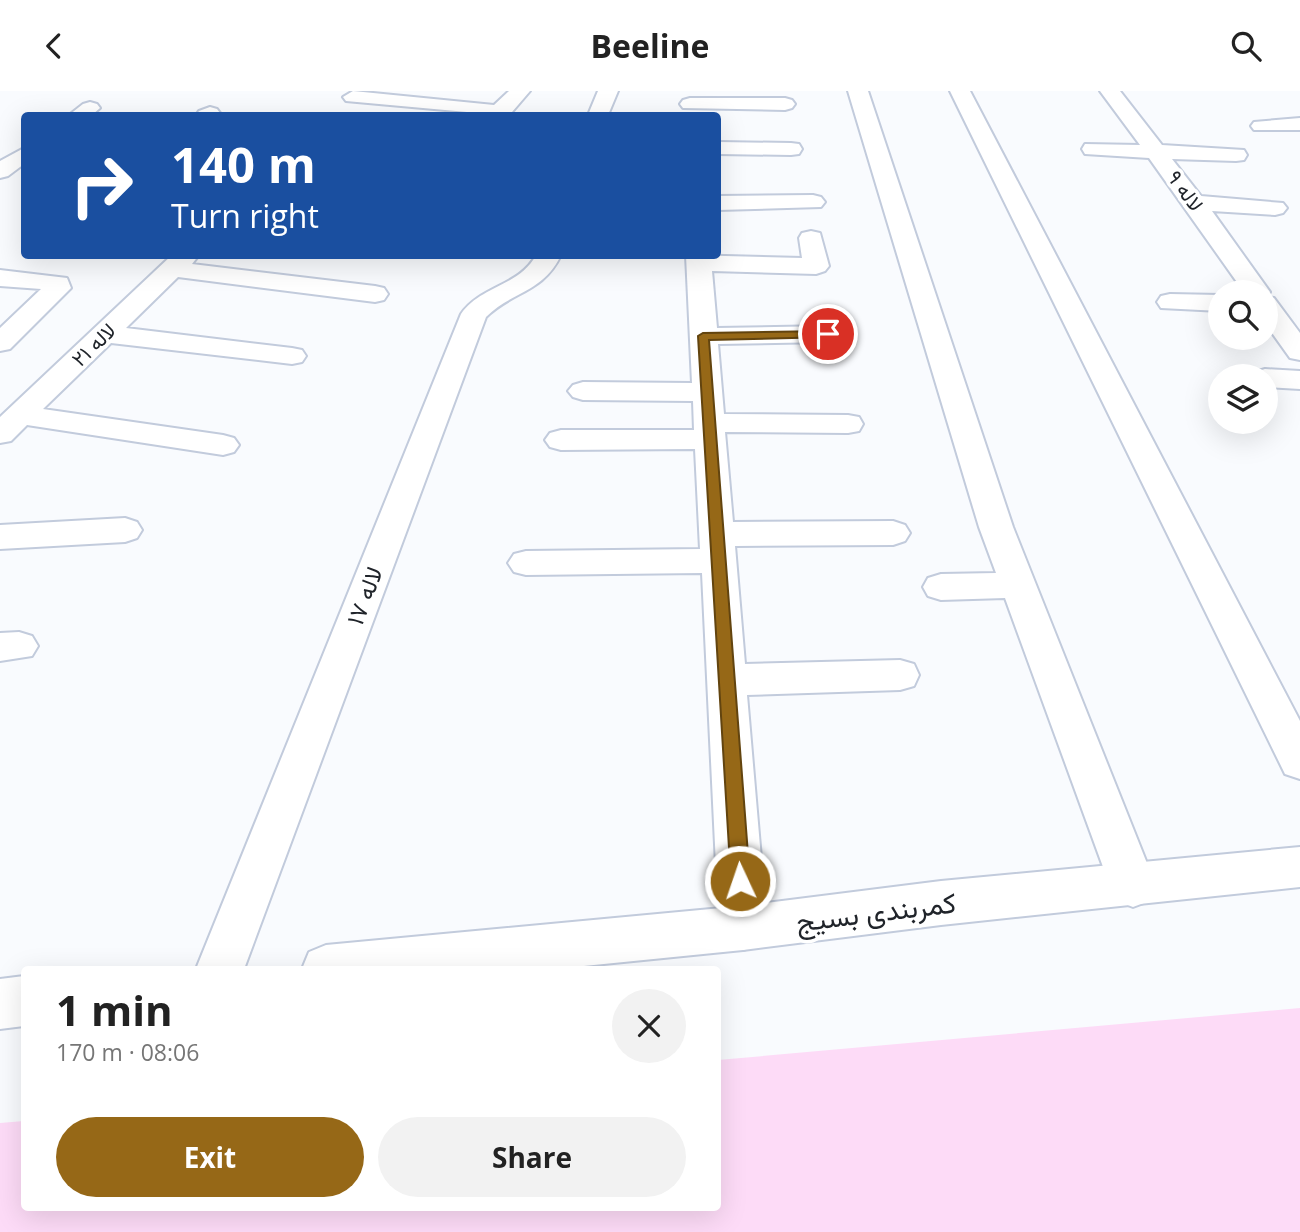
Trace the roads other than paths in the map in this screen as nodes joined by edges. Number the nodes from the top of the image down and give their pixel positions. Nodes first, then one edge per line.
1 (330, 91) edge
2 (520, 91) edge
3 (608, 91) edge
4 (858, 91) edge
5 (960, 91) edge
6 (1110, 91) edge
7 (353, 97) edge
8 (689, 104) edge
9 (785, 104) dead end
10 (599, 112) edge
11 (1300, 124) edge
12 (1261, 126) dead end
13 (721, 148) edge
14 (791, 149) dead end
15 (1093, 149) dead end
16 (1157, 152) junction
17 (1236, 156) dead end
18 (721, 202) edge
19 (813, 202) dead end
20 (1194, 203) junction
21 (1275, 208) dead end
22 (811, 238) dead end
23 (547, 259) edge
24 (698, 259) edge
25 (180, 262) edge
26 (0, 278) edge
27 (1249, 280) edge
28 (375, 294) dead end
29 (1170, 302) dead end
30 (1208, 303) edge
31 (1278, 310) edge
32 (105, 334) junction
33 (828, 334) dead end
34 (703, 336) junction
35 (0, 343) edge
36 (1300, 352) edge
37 (292, 356) dead end
38 (1278, 379) edge
39 (1300, 380) edge
40 (583, 391) dead end
41 (709, 418) junction
42 (10, 424) edge
43 (848, 424) dead end
44 (561, 439) dead end
45 (223, 445) dead end
46 (125, 530) dead end
47 (893, 533) dead end
48 (0, 537) edge
49 (718, 547) junction
50 (526, 563) dead end
51 (1018, 585) junction
52 (942, 587) dead end
53 (900, 675) dead end
54 (727, 680) junction
55 (1300, 762) edge
56 (1300, 867) edge
57 (1133, 886) junction
58 (743, 928) junction
59 (221, 966) edge
60 (357, 966) edge
61 (21, 1001) edge
62 (0, 1004) edge

1 - 7 street
2 - 7 street
3 - 10 street
4 - 51 street
5 - 55 street
6 - 16 street, لاله ۹
8 - 9 street
11 - 12 street
13 - 14 street
15 - 16 street
16 - 17 street
16 - 20 street, لاله ۹
18 - 19 street
20 - 21 street
20 - 27 street, لاله ۹
22 - 24 street
23 - 59 street, لاله ۱۷
24 - 34 street
25 - 28 street
25 - 32 street, لاله ۲۱
26 - 35 street
29 - 30 street
31 - 36 street
32 - 37 street
32 - 42 street, لاله ۲۱
33 - 34 street
34 - 41 street
38 - 39 street
40 - 41 street
41 - 43 street
41 - 44 street
41 - 49 street
42 - 45 street
46 - 48 street
47 - 49 street
49 - 50 street
49 - 54 street
51 - 52 street
51 - 57 street
53 - 54 street
54 - 58 street
56 - 57 street, کمربندی بسیج
57 - 58 street, کمربندی بسیج
58 - 60 street, کمربندی بسیج
61 - 62 street

